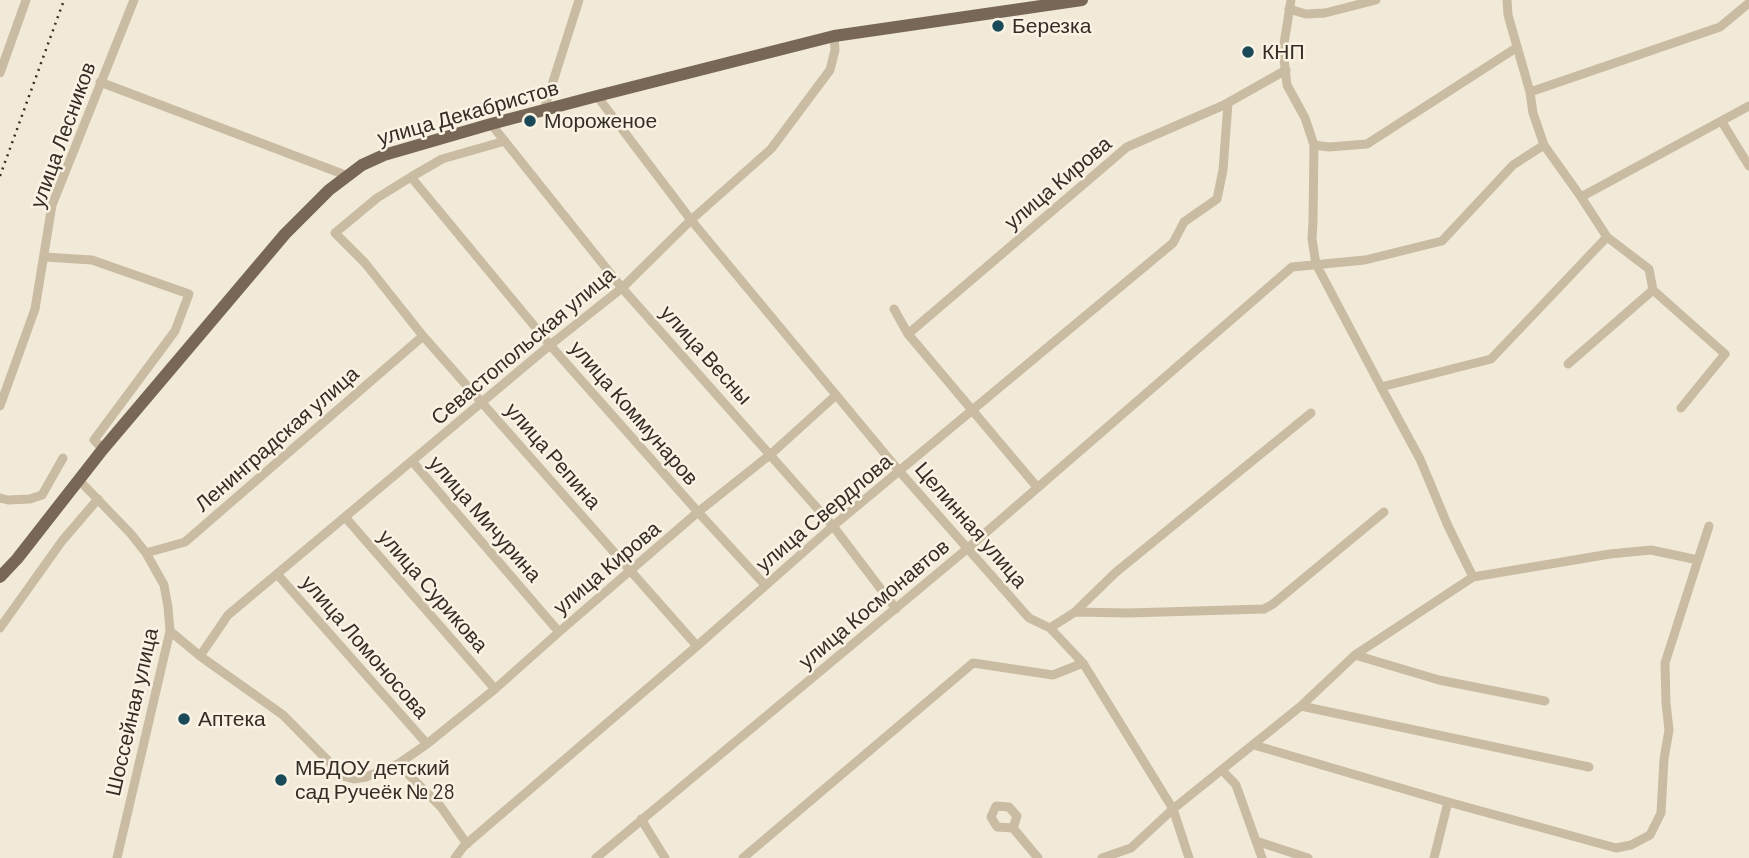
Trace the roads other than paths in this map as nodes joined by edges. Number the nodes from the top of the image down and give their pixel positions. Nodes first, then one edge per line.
1 (26, 0) edge
2 (134, 0) edge
3 (579, 0) edge
4 (1082, 0) edge
5 (1376, 0) edge
6 (1507, 0) edge
7 (1749, 2) edge
8 (1290, 5) edge
9 (834, 37) junction
10 (1516, 48) junction
11 (1286, 70) junction
12 (0, 73) edge
13 (100, 82) junction
14 (1530, 92) junction
15 (597, 96) junction
16 (1228, 103) junction
17 (1749, 106) edge
18 (544, 110) junction
19 (1721, 122) junction
20 (491, 124) junction
21 (505, 141) junction
22 (1314, 145) junction
23 (1544, 145) junction
24 (1749, 166) edge
25 (348, 176) junction
26 (411, 177) junction
27 (1581, 197) junction
28 (691, 220) junction
29 (1607, 237) junction
30 (45, 257) junction
31 (1317, 264) junction
32 (622, 288) junction
33 (1653, 290) junction
34 (894, 309) dead end
35 (908, 334) junction
36 (423, 336) junction
37 (550, 345) junction
38 (1568, 364) dead end
39 (1381, 387) junction
40 (835, 396) junction
41 (482, 402) junction
42 (0, 405) edge
43 (1681, 408) dead end
44 (974, 410) junction
45 (1311, 413) dead end
46 (103, 449) junction
47 (771, 454) junction
48 (63, 458) dead end
49 (412, 461) junction
50 (900, 472) junction
51 (78, 479) junction
52 (1037, 487) junction
53 (0, 498) edge
54 (98, 499) junction
55 (698, 512) junction
56 (1384, 512) dead end
57 (345, 517) junction
58 (833, 526) junction
59 (1709, 526) dead end
60 (968, 548) junction
61 (146, 553) junction
62 (1698, 560) junction
63 (631, 571) junction
64 (277, 574) junction
65 (0, 577) edge
66 (1473, 578) junction
67 (765, 585) junction
68 (896, 609) junction
69 (1075, 612) junction
70 (0, 628) edge
71 (1050, 628) junction
72 (170, 631) junction
73 (559, 632) junction
74 (697, 646) junction
75 (1355, 655) junction
76 (200, 656) junction
77 (1083, 663) junction
78 (495, 689) junction
79 (1545, 701) dead end
80 (1301, 706) junction
81 (427, 744) junction
82 (1254, 745) junction
83 (398, 764) junction
84 (1589, 767) dead end
85 (1222, 770) junction
86 (1447, 802) junction
87 (1173, 809) junction
88 (641, 819) junction
89 (1013, 828) dead end
90 (1256, 841) junction
91 (467, 844) junction
92 (117, 858) edge
93 (455, 858) edge
94 (596, 858) edge
95 (665, 858) edge
96 (743, 858) edge
97 (1038, 858) edge
98 (1102, 858) edge
99 (1189, 858) edge
100 (1262, 858) edge
101 (1308, 858) edge
102 (1434, 858) edge

1 - 12 street
2 - 13 street, улица Лесников
3 - 18 street
4 - 9 main road, улица Декабристов
5 - 8 street
6 - 10 street
7 - 14 street
8 - 11 street
9 - 15 main road, улица Декабристов
9 - 28 street, Севастопольская улица
10 - 14 street
10 - 22 street
11 - 16 street, улица Кирова
11 - 22 street
13 - 25 street
13 - 30 street, улица Лесников
14 - 23 street
15 - 18 main road, улица Декабристов
15 - 28 street, Целинная улица
16 - 35 street, улица Кирова
16 - 44 street, улица Свердлова
17 - 19 street
18 - 20 main road, улица Декабристов
19 - 24 street
19 - 27 street
20 - 21 street, улица Весны
20 - 25 main road, улица Декабристов
21 - 26 street
21 - 32 street, улица Весны
22 - 31 street
23 - 27 street
23 - 31 street, улица Космонавтов
25 - 46 main road, улица Декабристов
26 - 36 street, улица Репина
26 - 37 street, улица Коммунаров
27 - 29 street
28 - 32 street, Севастопольская улица
28 - 40 street, Целинная улица
29 - 33 street
29 - 39 street
30 - 42 street, улица Лесников
30 - 46 street
31 - 39 street
31 - 52 street, улица Космонавтов
32 - 37 street, Севастопольская улица
32 - 47 street, улица Весны
33 - 38 street
33 - 43 street
34 - 35 street
35 - 44 street
36 - 41 street, улица Репина
36 - 61 street, Ленинградская улица
37 - 41 street, Севастопольская улица
37 - 55 street, улица Коммунаров
39 - 66 street
40 - 47 street, улица Кирова
40 - 50 street, Целинная улица
41 - 49 street, Севастопольская улица
41 - 63 street, улица Репина
44 - 50 street, улица Свердлова
44 - 52 street
45 - 69 street
46 - 51 main road, улица Декабристов
47 - 55 street, улица Кирова
47 - 58 street, улица Весны
48 - 53 street
49 - 57 street, Севастопольская улица
49 - 73 street, улица Мичурина
50 - 58 street, улица Свердлова
50 - 60 street, Целинная улица
51 - 54 street, Шоссейная улица
51 - 65 main road, улица Декабристов
52 - 60 street, улица Космонавтов
54 - 61 street, Шоссейная улица
54 - 70 street
55 - 63 street, улица Кирова
55 - 67 street, улица Коммунаров
56 - 69 street
57 - 64 street, Севастопольская улица
57 - 78 street, улица Сурикова
58 - 67 street, улица Свердлова
58 - 68 street, улица Весны
59 - 62 street
60 - 68 street, улица Космонавтов
60 - 71 street, Целинная улица
61 - 72 street, Шоссейная улица
62 - 66 street
62 - 86 street
63 - 73 street, улица Кирова
63 - 74 street, улица Репина
64 - 76 street, Севастопольская улица
64 - 81 street, улица Ломоносова
66 - 75 street
67 - 74 street, улица Свердлова
68 - 88 street, улица Космонавтов
69 - 71 street
71 - 77 street, Целинная улица
72 - 76 street, улица Кирова
72 - 92 street, Шоссейная улица
73 - 78 street, улица Кирова
74 - 91 street, улица Свердлова
75 - 79 street
75 - 80 street
76 - 83 street, улица Кирова
77 - 87 street, Целинная улица
77 - 96 street
78 - 81 street, улица Кирова
80 - 82 street
80 - 84 street
81 - 83 street, улица Кирова
82 - 85 street
82 - 86 street
83 - 91 street
85 - 87 street
85 - 90 street
86 - 102 street
87 - 98 street
87 - 99 street, Целинная улица
88 - 94 street, улица Космонавтов
88 - 95 street
89 - 97 street
90 - 100 street
90 - 101 street
91 - 93 street, улица Свердлова

